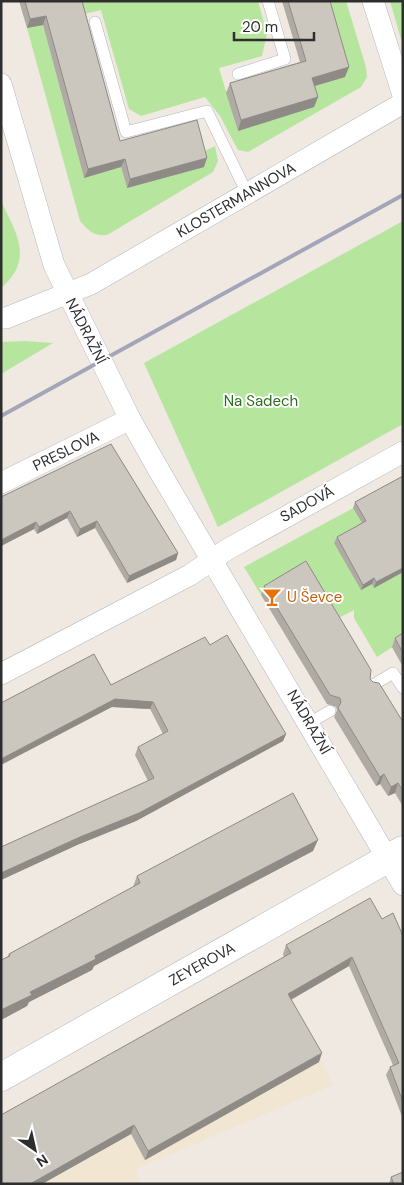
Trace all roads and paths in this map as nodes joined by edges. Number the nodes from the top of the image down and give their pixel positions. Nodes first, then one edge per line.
1 (268, 1) edge
2 (373, 1) edge
3 (95, 22) dead end
4 (238, 74) dead end
5 (1, 84) edge
6 (403, 95) edge
7 (403, 103) edge
8 (247, 193) junction
9 (68, 295) junction
10 (1, 318) edge
11 (130, 419) junction
12 (403, 452) edge
13 (1, 483) edge
14 (213, 560) junction
15 (1, 674) edge
16 (373, 685) edge
17 (403, 688) edge
18 (330, 711) edge
19 (309, 723) junction
20 (396, 854) edge
21 (403, 886) edge
22 (1, 1077) edge

1 - 4 lane
2 - 6 street
3 - 8 lane
5 - 9 street, NÁDRAŽNÍ
7 - 8 street, KLOSTERMANNOVA
8 - 9 street, KLOSTERMANNOVA
9 - 10 street, KLOSTERMANNOVA
9 - 11 street, NÁDRAŽNÍ
11 - 13 street, PRESLOVA
11 - 14 street, NÁDRAŽNÍ
12 - 14 street, SADOVÁ
14 - 15 street
14 - 19 street, NÁDRAŽNÍ
16 - 17 lane
18 - 19 lane
19 - 20 street, NÁDRAŽNÍ
20 - 21 street, NÁDRAŽNÍ
20 - 22 street, ZEYEROVA

